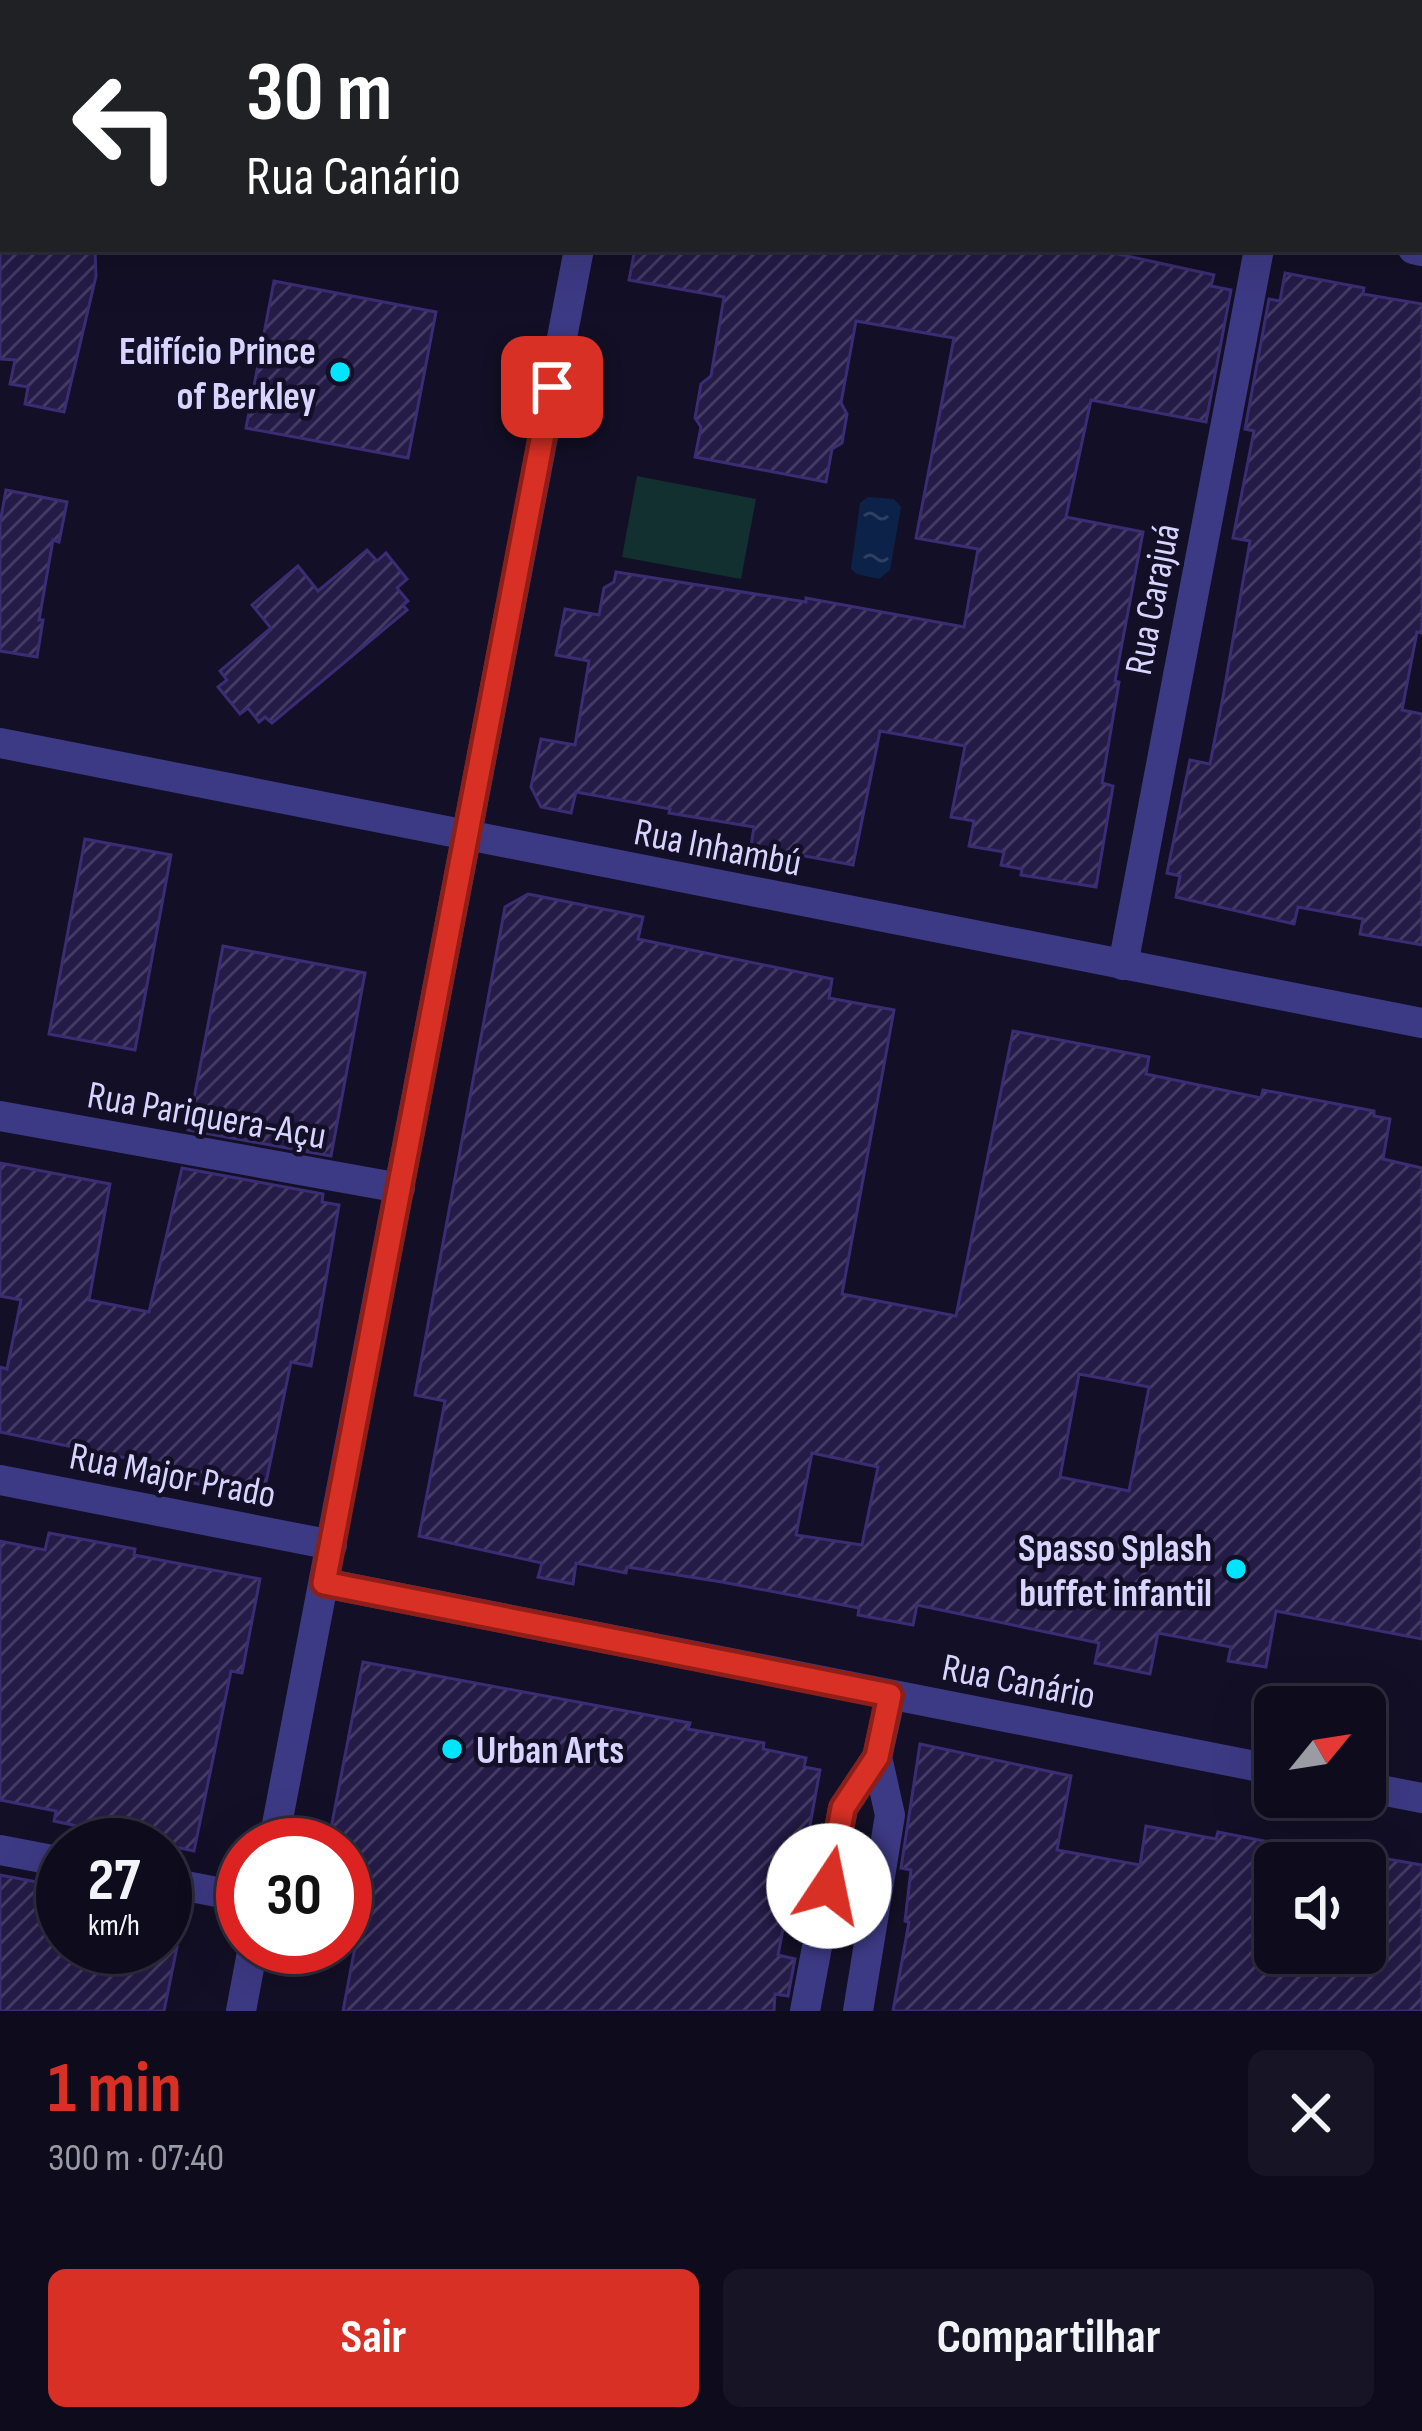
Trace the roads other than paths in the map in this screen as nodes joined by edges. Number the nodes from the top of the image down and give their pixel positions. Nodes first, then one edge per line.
1 (578, 252) edge
2 (1258, 252) edge
3 (0, 743) edge
4 (466, 834) junction
5 (1123, 965) junction
6 (1422, 1023) edge
7 (0, 1115) edge
8 (400, 1188) junction
9 (0, 1480) edge
10 (332, 1545) junction
11 (324, 1583) junction
12 (890, 1695) junction
13 (877, 1757) junction
14 (1254, 1766) edge
15 (1386, 1791) edge
16 (1422, 1798) edge
17 (278, 1818) edge
18 (0, 1850) edge
19 (36, 1857) edge
20 (249, 1974) edge
21 (241, 2011) edge
22 (805, 2011) edge
23 (858, 2011) edge

1 - 4 street
2 - 5 street, Rua Carajuá
3 - 4 street, Rua Inhambú
4 - 5 street, Rua Inhambú
4 - 8 street
5 - 6 street, Rua Inhambú
7 - 8 street, Rua Pariquera-Açu
8 - 10 street
9 - 10 street, Rua Major Prado
10 - 11 street
11 - 12 street, Rua Canário
11 - 17 street
12 - 13 street
12 - 14 street, Rua Canário
13 - 22 street
13 - 23 street
15 - 16 street
18 - 19 street
20 - 21 street

